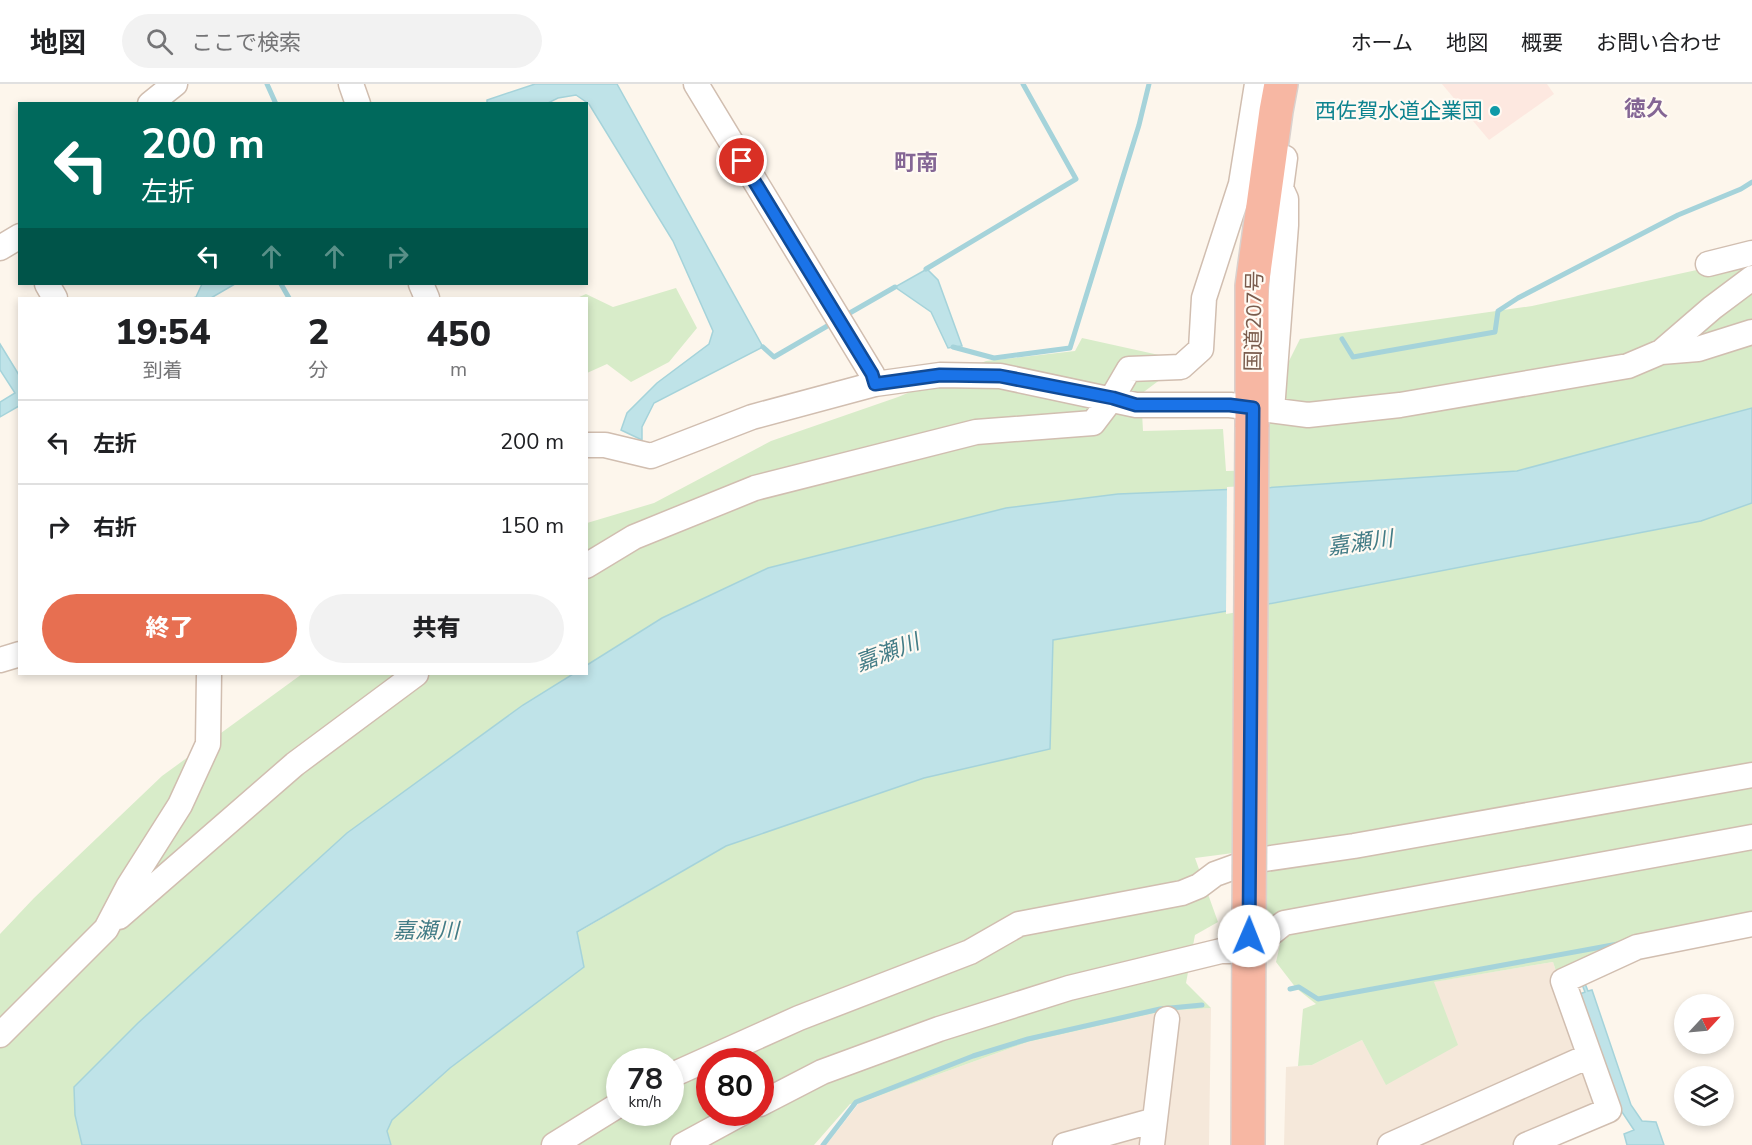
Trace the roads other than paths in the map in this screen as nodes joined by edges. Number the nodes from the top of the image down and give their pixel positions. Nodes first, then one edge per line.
1 (174, 84) edge
2 (351, 84) edge
3 (696, 84) edge
4 (1257, 84) edge
5 (1281, 84) edge
6 (1296, 84) edge
7 (152, 102) edge
8 (357, 102) edge
9 (18, 237) edge
10 (0, 248) edge
11 (1752, 253) edge
12 (1708, 264) dead end
13 (1752, 278) edge
14 (1752, 332) edge
15 (1661, 352) junction
16 (875, 384) junction
17 (1113, 398) junction
18 (1259, 415) junction
19 (588, 445) edge
20 (588, 565) edge
21 (18, 655) edge
22 (0, 660) edge
23 (209, 675) edge
24 (415, 675) edge
25 (1752, 775) edge
26 (1752, 837) edge
27 (1752, 924) edge
28 (106, 929) junction
29 (1249, 936) junction
30 (1167, 1018) dead end
31 (0, 1035) edge
32 (1589, 1056) junction
33 (684, 1070) edge
34 (774, 1097) edge
35 (606, 1113) edge
36 (1155, 1120) junction
37 (718, 1126) edge
38 (554, 1145) edge
39 (683, 1145) edge
40 (1065, 1145) edge
41 (1152, 1145) edge
42 (1248, 1145) edge
43 (1390, 1145) edge
44 (1526, 1145) edge

1 - 7 street
2 - 8 street
3 - 16 street
4 - 17 street
5 - 18 highway, 国道207号
6 - 18 street
9 - 10 street
11 - 12 street
13 - 15 street
14 - 15 street
15 - 18 street
16 - 17 street
16 - 19 street
17 - 18 street
17 - 20 street
18 - 29 highway, 国道207号, bridge
21 - 22 street
23 - 28 street
24 - 28 street
25 - 33 street
26 - 29 street
27 - 32 street
28 - 31 street
29 - 34 street
29 - 42 highway, 国道207号
30 - 36 street
32 - 43 street
32 - 44 street
35 - 38 street
36 - 40 street
36 - 41 street
37 - 39 street

